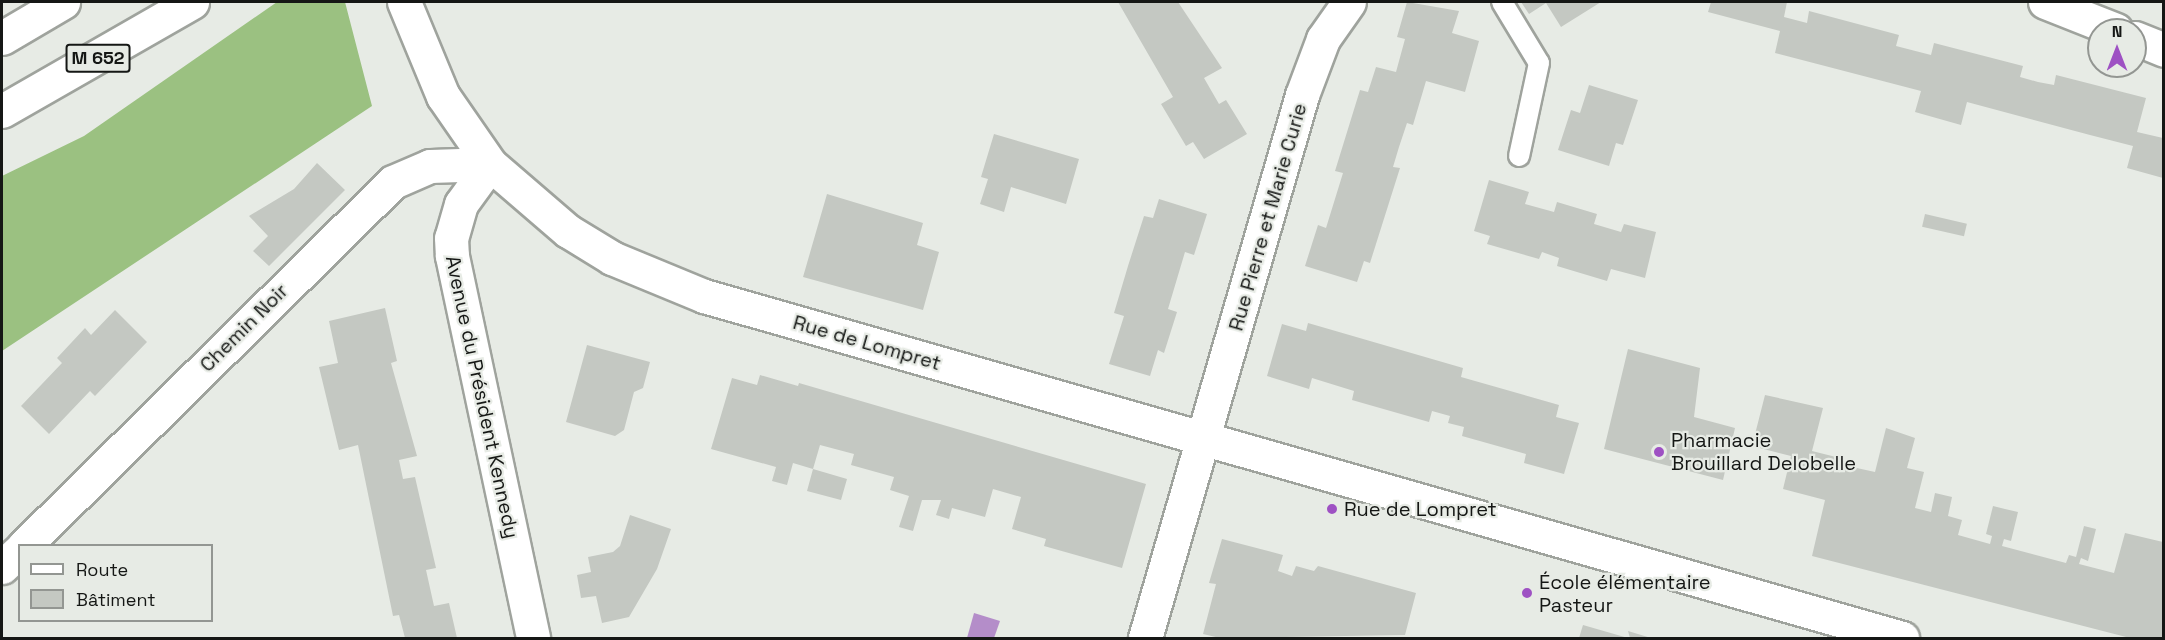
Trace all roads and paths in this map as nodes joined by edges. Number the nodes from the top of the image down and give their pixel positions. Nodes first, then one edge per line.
1 (63, 2) edge
2 (192, 2) edge
3 (404, 2) edge
4 (1349, 2) edge
5 (1502, 2) edge
6 (2045, 2) edge
7 (2087, 19) edge
8 (2, 38) edge
9 (2147, 43) edge
10 (2163, 50) edge
11 (2, 111) edge
12 (1519, 156) dead end
13 (490, 165) junction
14 (1205, 440) junction
15 (26, 544) edge
16 (18, 552) edge
17 (2, 567) edge
18 (533, 639) edge
19 (1144, 639) edge
20 (1902, 639) edge

1 - 8 main road
2 - 11 main road, M 652
3 - 13 main road, Rue de Lompret
4 - 14 main road, Rue Pierre et Marie Curie
5 - 12 lane
6 - 7 main road
9 - 10 main road
13 - 14 main road, Rue de Lompret
13 - 15 main road, Chemin Noir
13 - 18 main road, Avenue du Président Kennedy
14 - 19 main road, Rue Pierre et Marie Curie
14 - 20 main road, Rue de Lompret
16 - 17 main road

